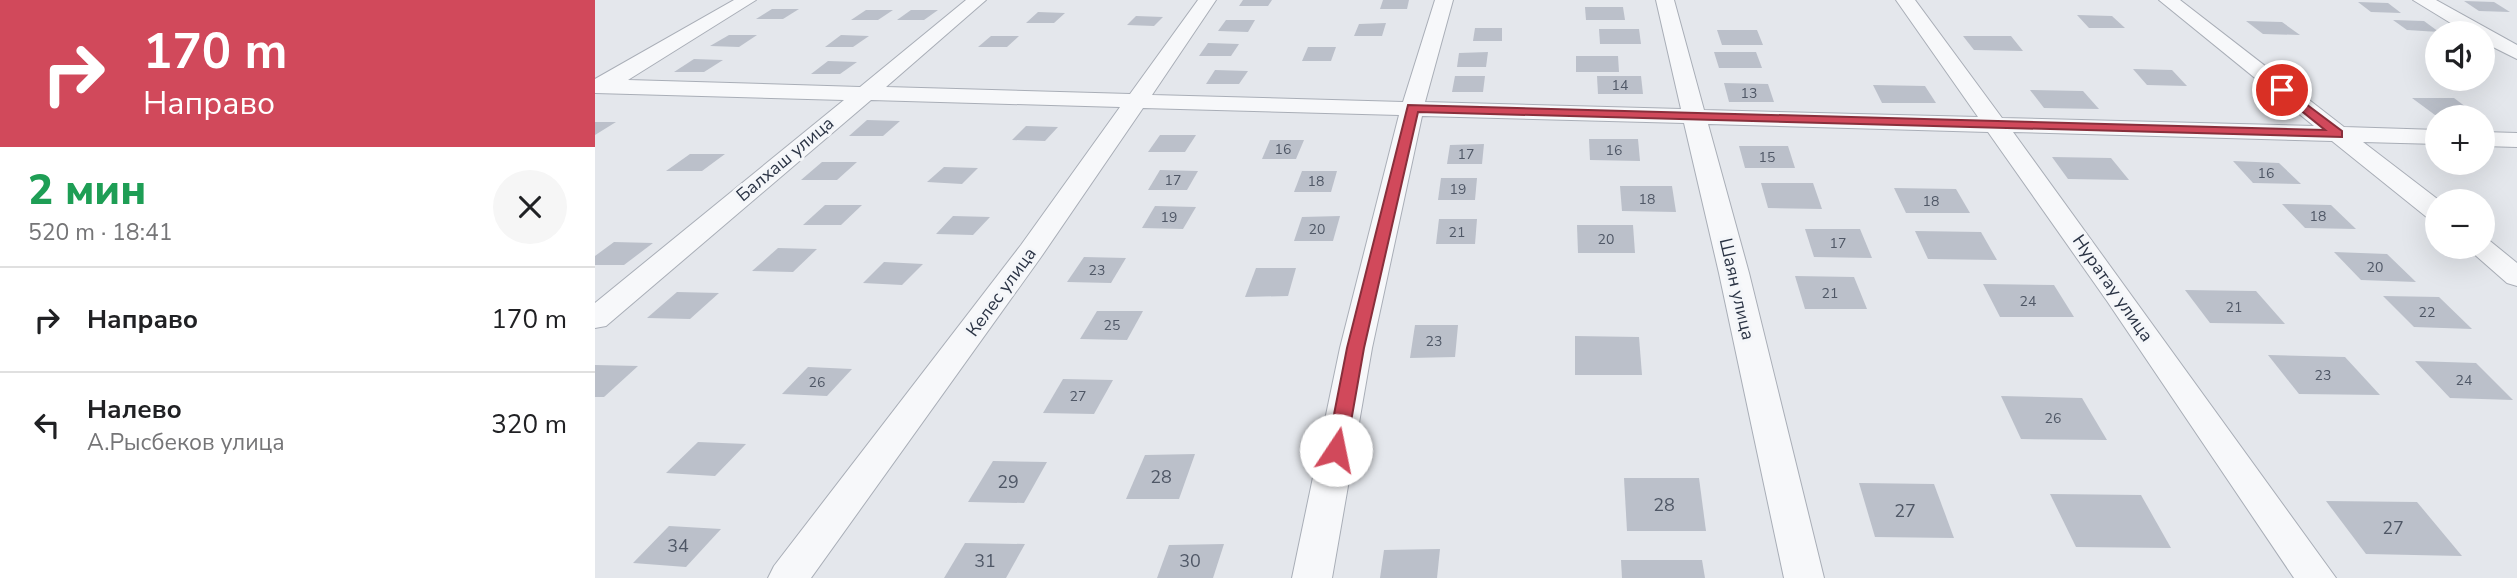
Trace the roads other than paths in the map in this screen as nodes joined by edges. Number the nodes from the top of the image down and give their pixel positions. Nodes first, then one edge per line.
1 (747, 0) edge
2 (977, 0) edge
3 (1207, 0) edge
4 (1444, 0) edge
5 (1665, 0) edge
6 (1905, 0) edge
7 (2168, 0) edge
8 (2422, 0) edge
9 (2459, 21) edge
10 (2495, 41) edge
11 (2517, 53) edge
12 (597, 88) edge
13 (865, 92) junction
14 (1134, 102) junction
15 (1412, 108) junction
16 (1695, 118) junction
17 (1996, 124) junction
18 (2338, 134) junction
19 (2425, 137) edge
20 (2495, 139) edge
21 (2517, 140) edge
22 (2425, 204) edge
23 (2495, 259) edge
24 (2517, 277) edge
25 (595, 319) edge
26 (788, 578) edge
27 (1312, 578) edge
28 (1804, 578) edge
29 (2316, 578) edge

1 - 12 street
2 - 13 street, Балхаш улица
3 - 14 street, Келес улица
4 - 15 street
5 - 16 street, Шаян улица
6 - 17 street, Нуратау улица
7 - 18 street
8 - 9 street
10 - 11 street
12 - 13 street
13 - 14 street
13 - 25 street, Балхаш улица
14 - 15 street
14 - 26 street, Келес улица
15 - 16 street
15 - 27 street
16 - 17 street
16 - 28 street, Шаян улица
17 - 18 street
17 - 29 street, Нуратау улица
18 - 19 street
18 - 22 street
20 - 21 street
23 - 24 street

